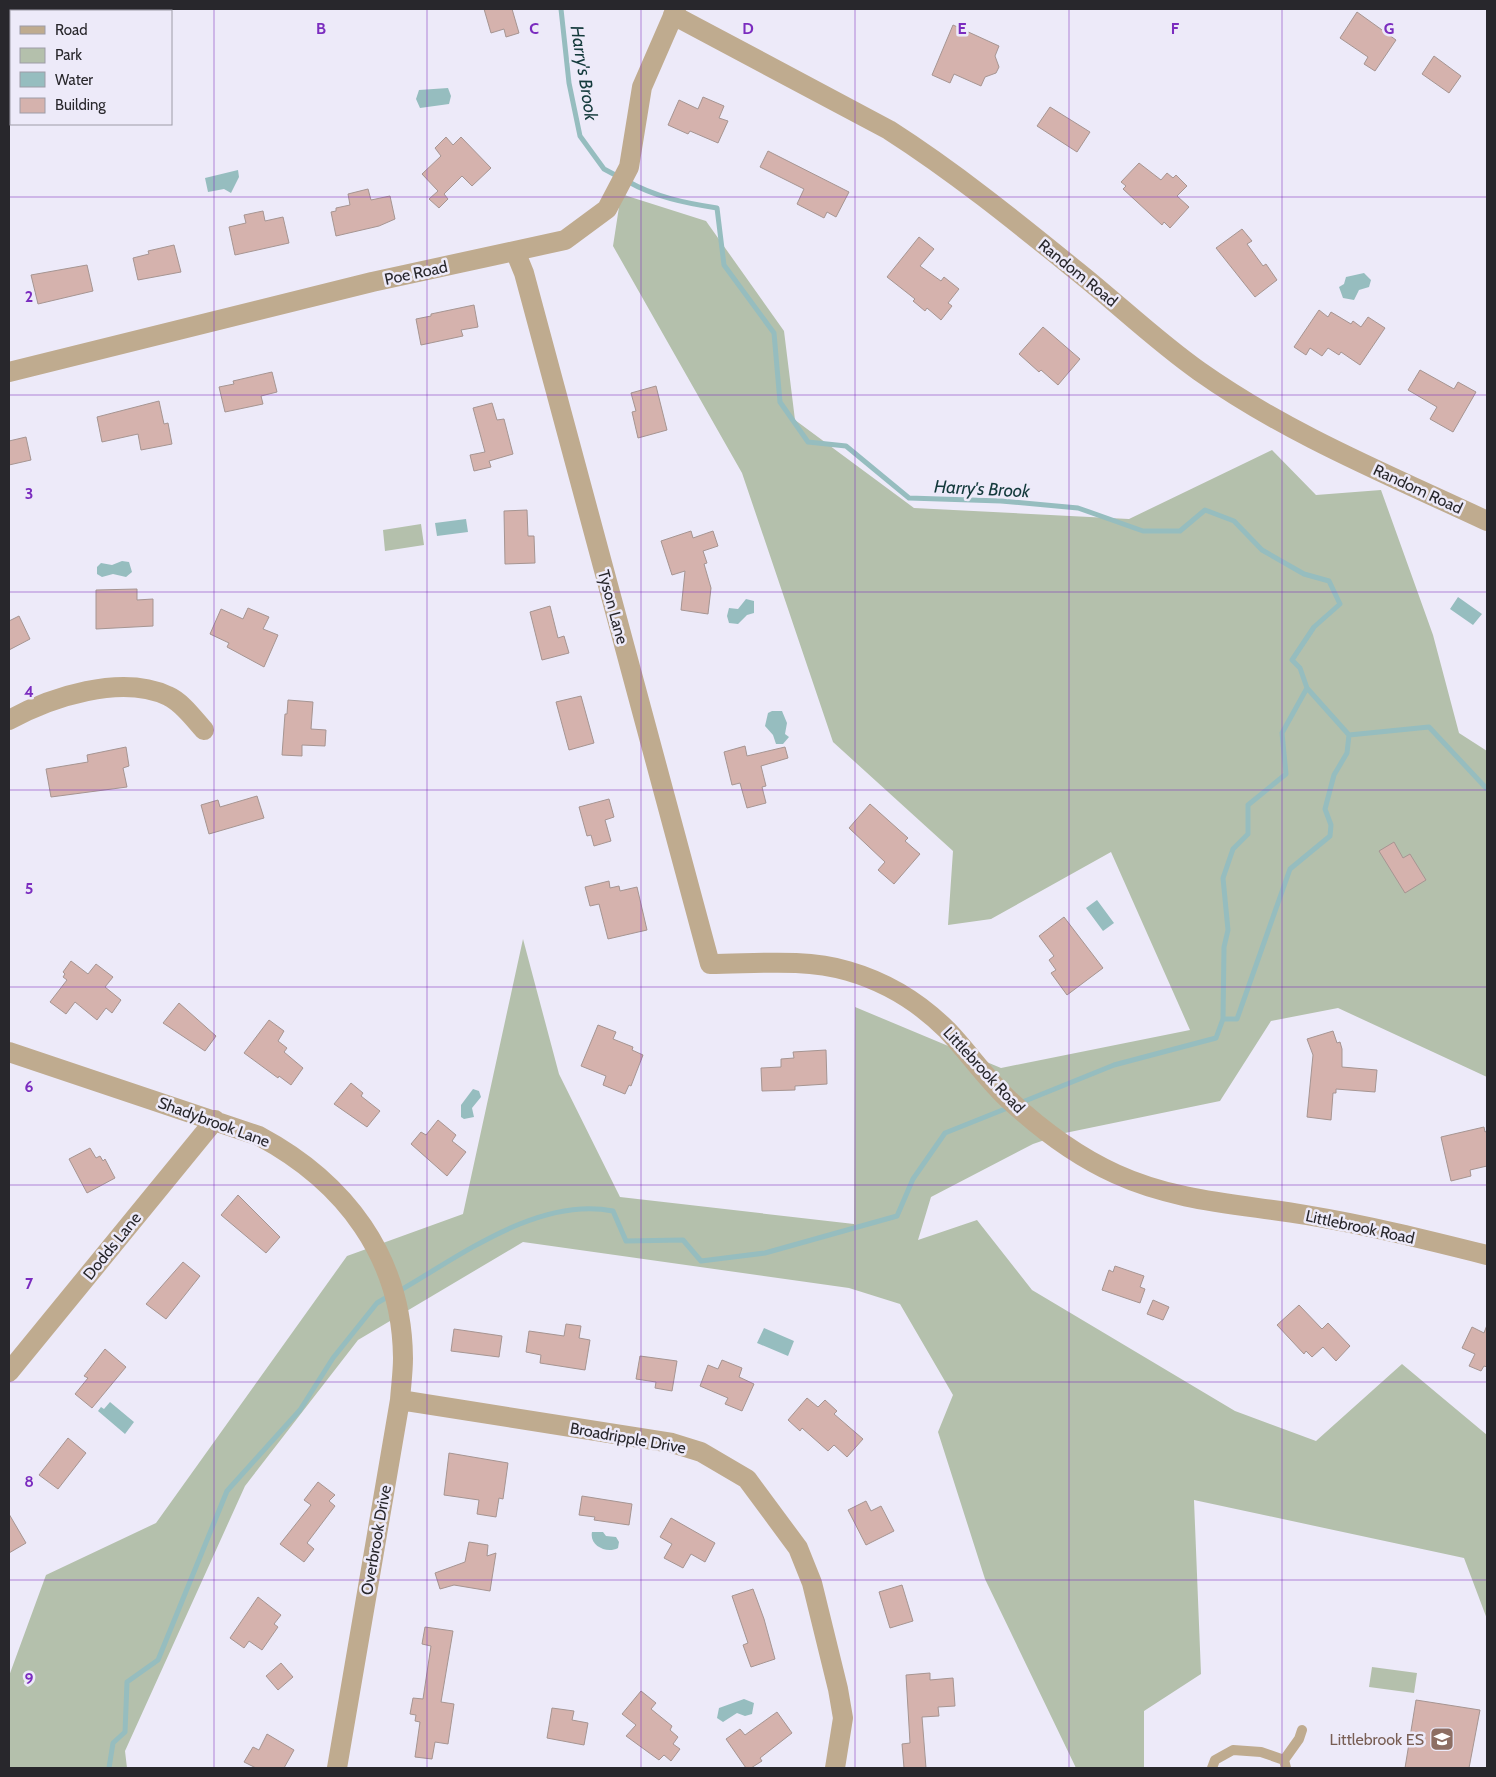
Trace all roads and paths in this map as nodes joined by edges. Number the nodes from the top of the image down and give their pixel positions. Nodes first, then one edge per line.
1 (675, 12) edge
2 (515, 251) junction
3 (9, 372) edge
4 (1487, 521) edge
5 (9, 720) edge
6 (204, 730) dead end
7 (710, 964) joint
8 (9, 1052) edge
9 (215, 1120) junction
10 (1487, 1255) edge
11 (397, 1310) joint
12 (9, 1372) edge
13 (400, 1400) junction
14 (1302, 1730) dead end
15 (1285, 1764) edge
16 (338, 1768) edge
17 (835, 1768) edge
18 (1212, 1768) edge

1 - 2 street, Poe Road
1 - 4 street, Random Road
2 - 3 street, Poe Road
2 - 7 street, Tyson Lane
5 - 6 street
7 - 10 street, Littlebrook Road
8 - 9 street, Shadybrook Lane
9 - 11 street, Shadybrook Lane
9 - 12 street, Dodds Lane
11 - 13 street, Overbrook Drive
13 - 16 street, Overbrook Drive
13 - 17 street, Broadripple Drive
14 - 15 lane
15 - 18 lane

